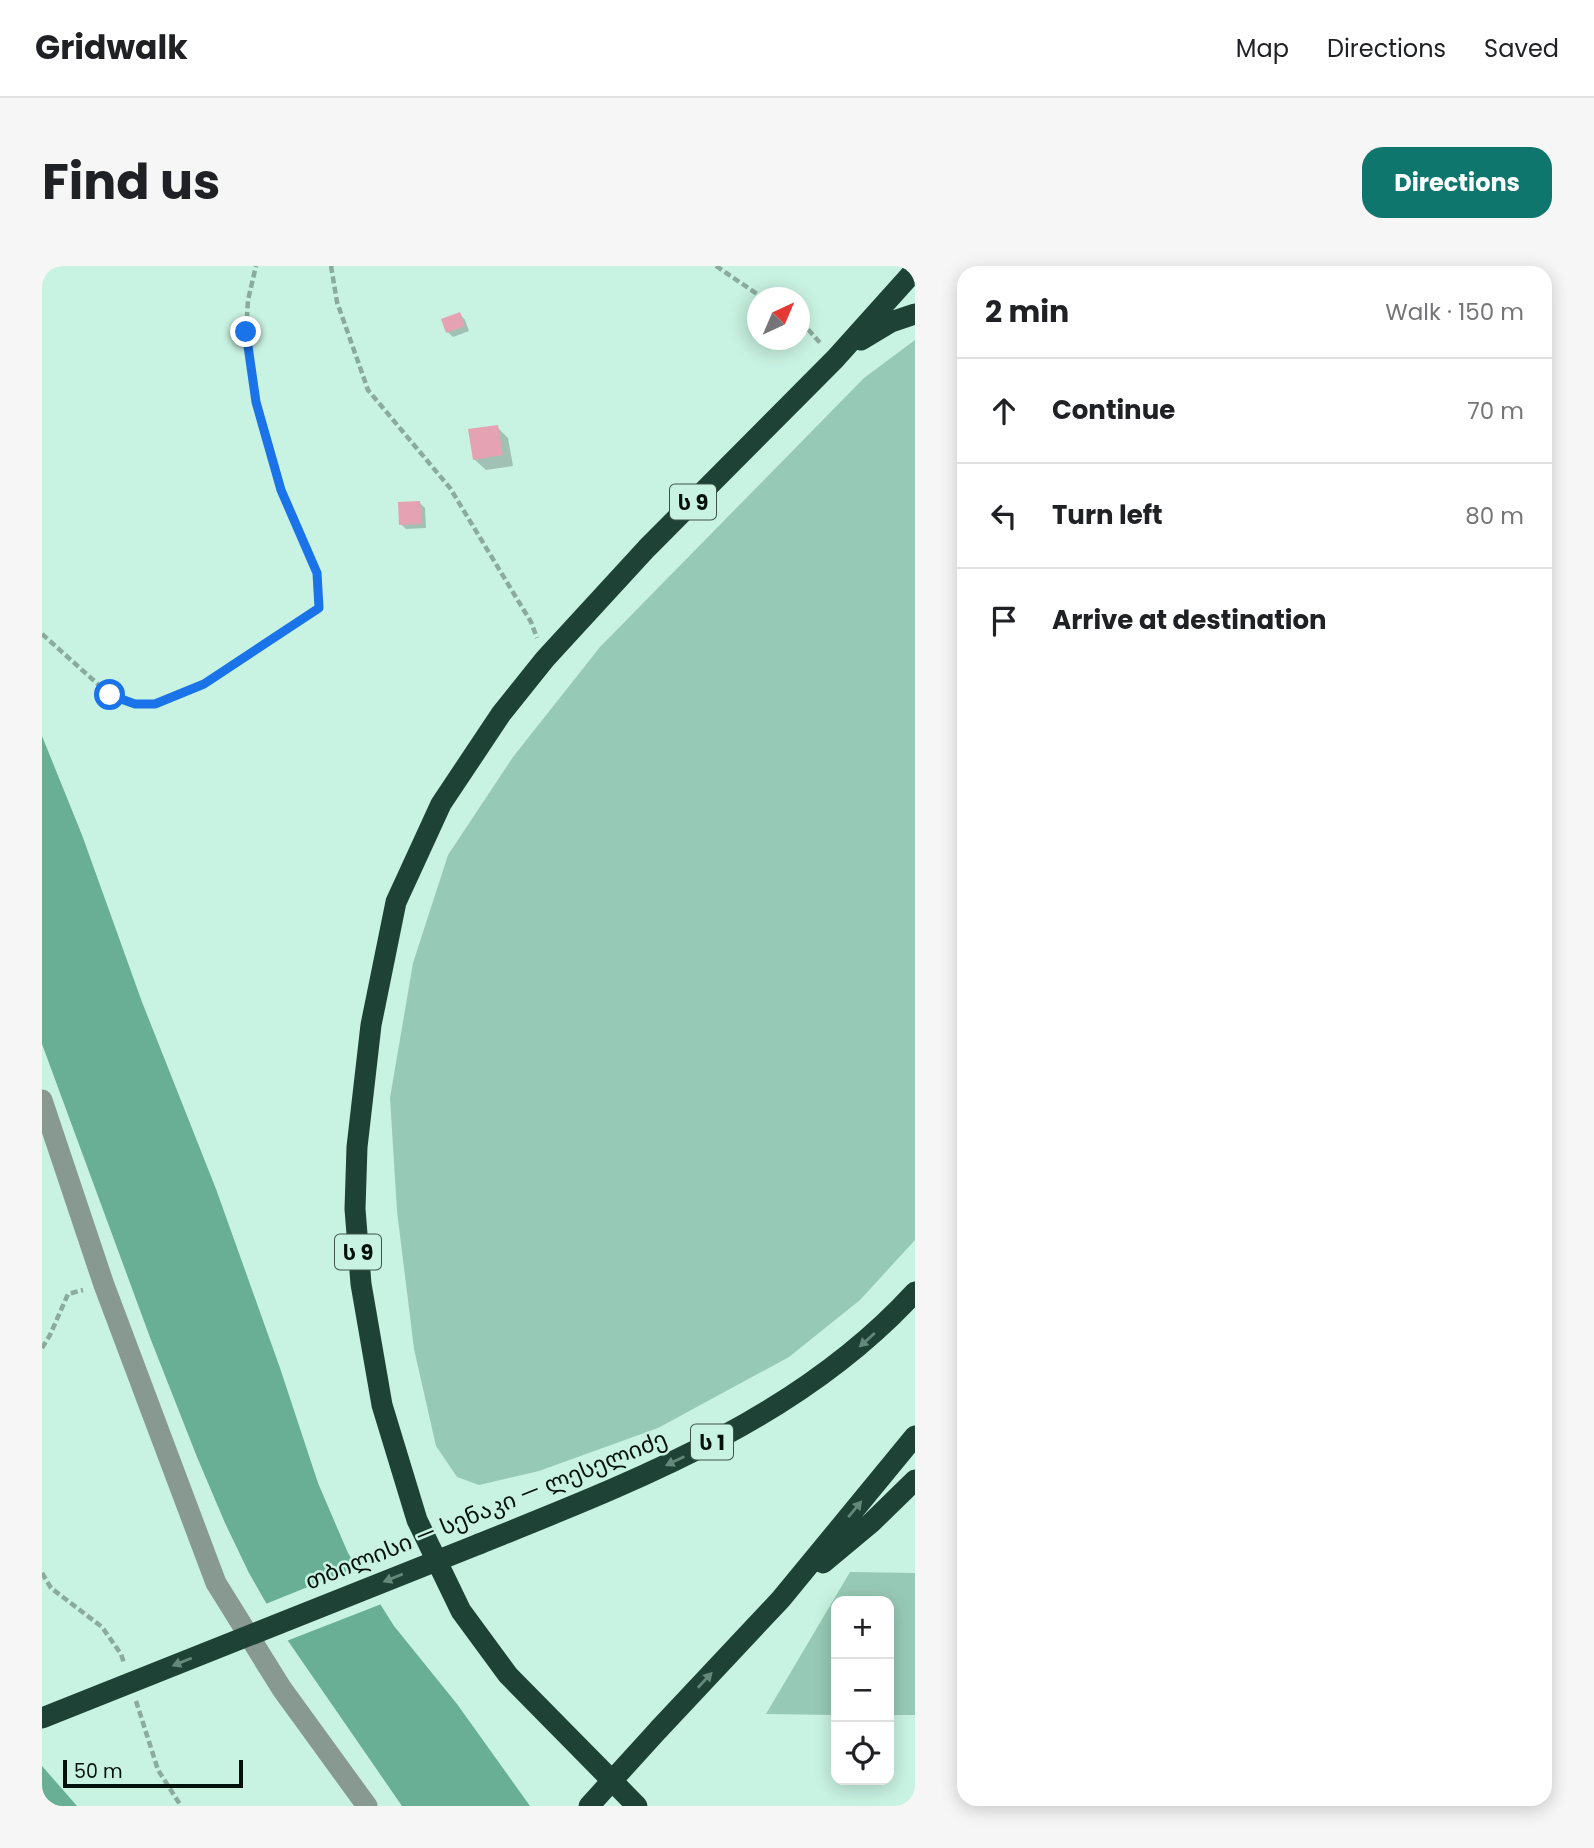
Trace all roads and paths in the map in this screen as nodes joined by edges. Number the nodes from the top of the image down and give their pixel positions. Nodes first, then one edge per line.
1 (256, 266) edge
2 (331, 266) edge
3 (716, 266) edge
4 (915, 270) edge
5 (747, 287) edge
6 (915, 314) edge
7 (810, 330) edge
8 (840, 354) junction
9 (42, 634) edge
10 (545, 659) junction
11 (42, 1100) edge
12 (104, 1285) junction
13 (915, 1292) edge
14 (42, 1348) edge
15 (915, 1436) edge
16 (915, 1480) edge
17 (781, 1599) junction
18 (42, 1718) edge
19 (367, 1806) edge
20 (589, 1806) edge
21 (637, 1806) edge

1 - 9 path
2 - 10 path
3 - 5 path
4 - 8 highway, ს 9
6 - 8 highway
7 - 8 path
8 - 10 highway, ს 9
10 - 21 highway, ს 9
11 - 12 street
12 - 14 path
12 - 19 street
13 -> 18 highway, თბილისი — სენაკი — ლესელიძე / ს 1, bridge
17 -> 15 highway
16 - 17 highway
20 -> 17 highway, bridge

